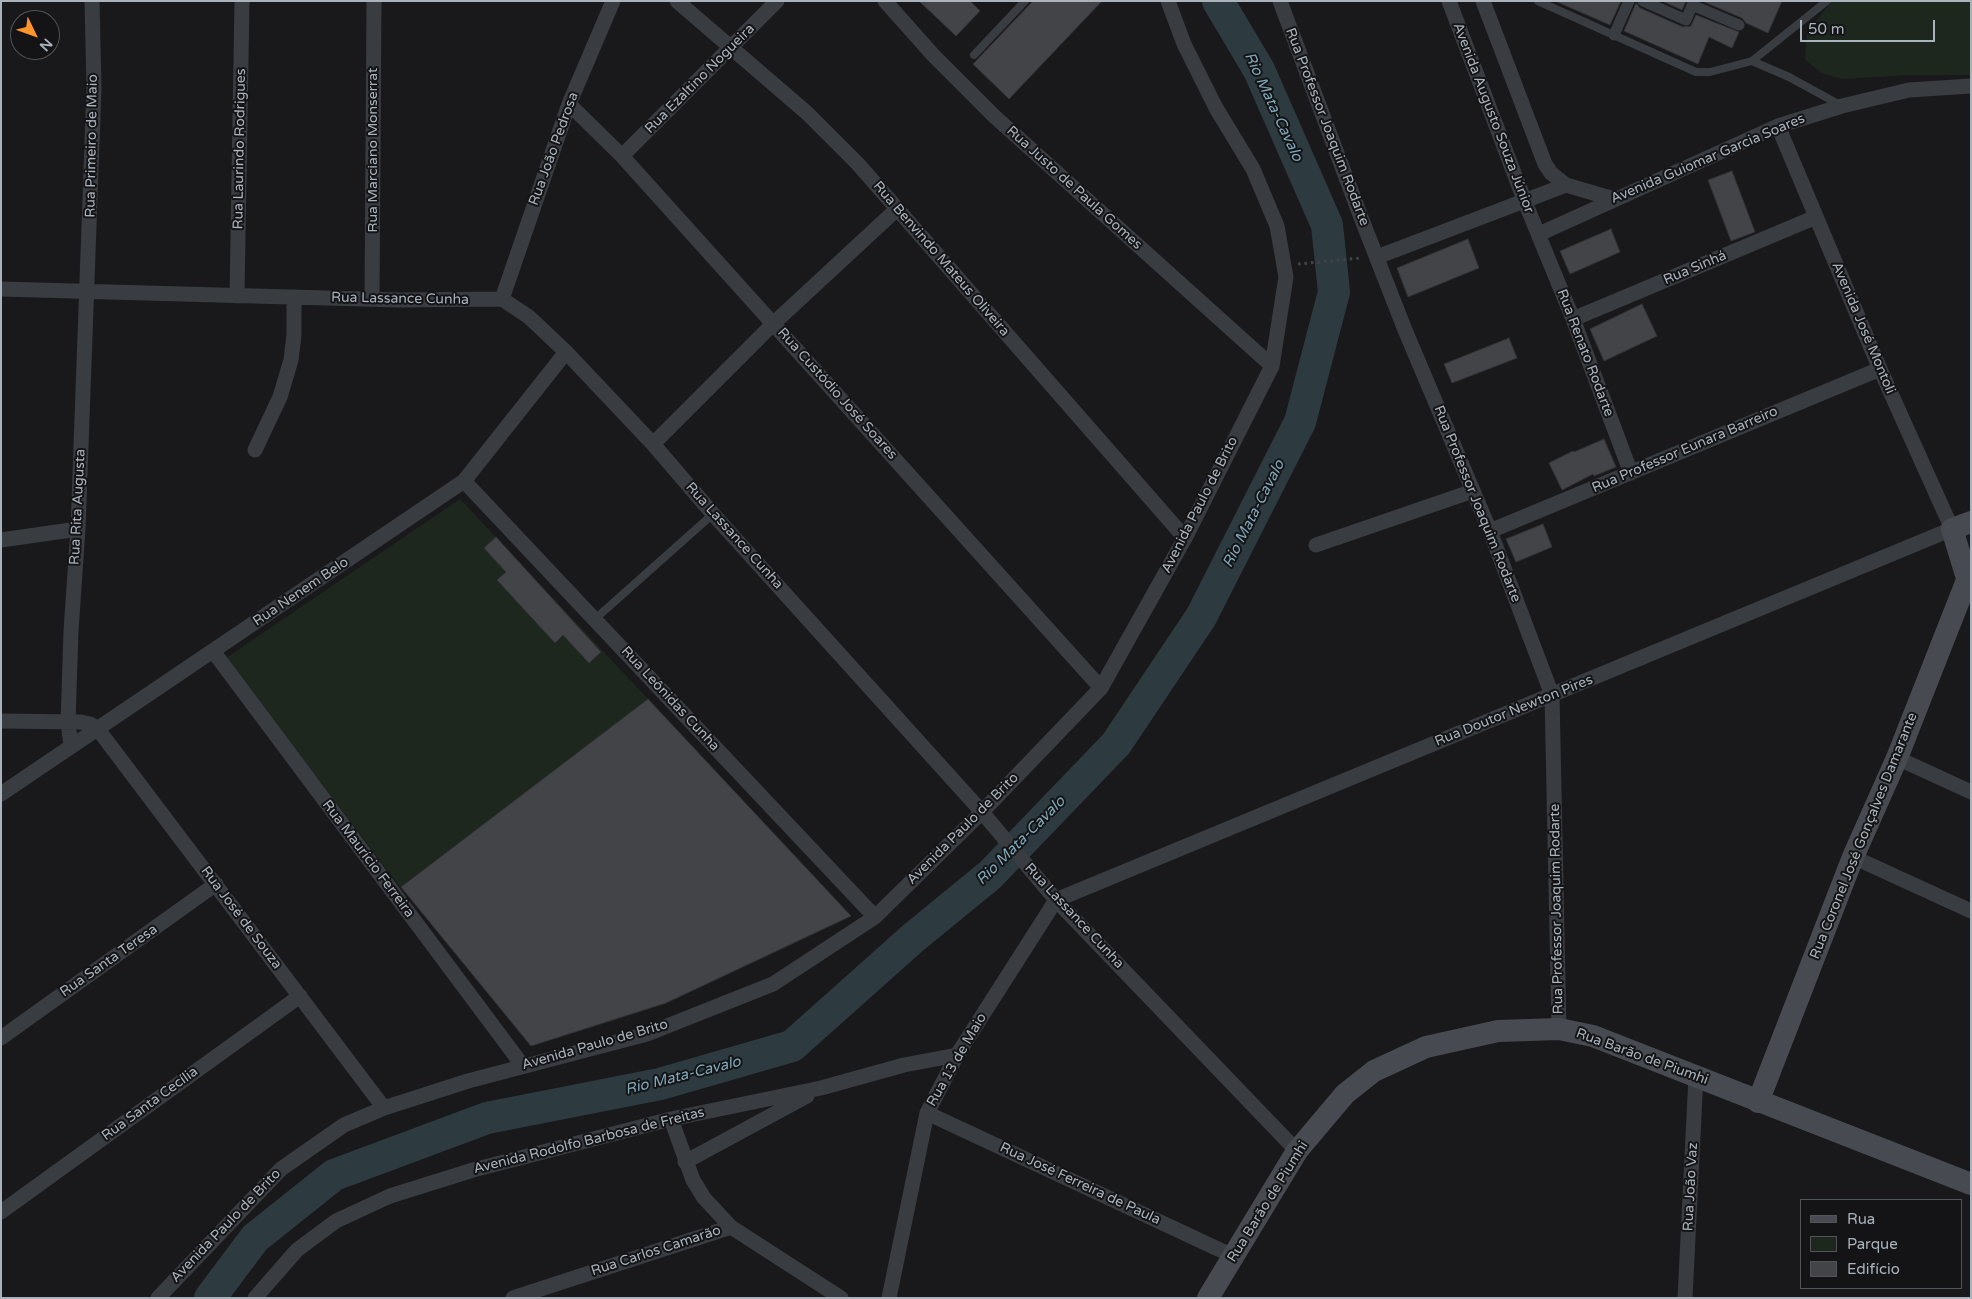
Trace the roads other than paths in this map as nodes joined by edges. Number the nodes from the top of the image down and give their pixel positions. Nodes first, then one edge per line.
1 (92, 1) edge
2 (242, 1) edge
3 (374, 1) edge
4 (613, 1) edge
5 (677, 1) edge
6 (777, 1) edge
7 (885, 1) edge
8 (1025, 1) edge
9 (1168, 1) edge
10 (1280, 1) edge
11 (1449, 1) edge
12 (1483, 1) edge
13 (1538, 1) edge
14 (1629, 1) edge
15 (1644, 1) edge
16 (1827, 1) edge
17 (1693, 3) edge
18 (1739, 25) dead end
19 (1614, 35) junction
20 (731, 48) junction
21 (974, 55) dead end
22 (1752, 61) junction
23 (1971, 86) edge
24 (569, 104) junction
25 (1842, 106) junction
26 (1778, 126) junction
27 (622, 156) junction
28 (1566, 185) junction
29 (1614, 199) junction
30 (1524, 202) junction
31 (897, 209) junction
32 (1816, 217) junction
33 (1538, 234) junction
34 (1377, 257) junction
35 (1, 289) edge
36 (88, 290) junction
37 (237, 296) junction
38 (294, 297) junction
39 (372, 298) junction
40 (502, 299) junction
41 (1573, 319) junction
42 (774, 323) junction
43 (566, 352) junction
44 (1272, 366) junction
45 (1880, 369) junction
46 (653, 444) junction
47 (255, 450) dead end
48 (1631, 473) junction
49 (464, 481) junction
50 (1473, 491) junction
51 (713, 514) junction
52 (1961, 525) edge
53 (78, 529) junction
54 (1490, 531) junction
55 (1185, 538) junction
56 (1, 540) edge
57 (1316, 545) dead end
58 (1969, 574) edge
59 (595, 619) junction
60 (213, 651) junction
61 (1101, 688) junction
62 (1552, 695) junction
63 (1, 721) edge
64 (68, 723) junction
65 (97, 728) junction
66 (71, 746) junction
67 (1897, 758) junction
68 (1971, 792) edge
69 (1, 794) edge
70 (982, 812) junction
71 (1853, 858) junction
72 (216, 884) junction
73 (1056, 900) junction
74 (1971, 911) edge
75 (875, 917) junction
76 (300, 996) junction
77 (1560, 1029) junction
78 (1, 1038) edge
79 (957, 1055) junction
80 (523, 1066) junction
81 (1696, 1076) junction
82 (821, 1088) junction
83 (1758, 1102) junction
84 (384, 1108) junction
85 (927, 1112) junction
86 (671, 1119) junction
87 (1297, 1151) junction
88 (685, 1162) junction
89 (1971, 1184) edge
90 (1, 1212) edge
91 (731, 1227) junction
92 (1233, 1256) junction
93 (158, 1298) edge
94 (255, 1298) edge
95 (513, 1298) edge
96 (842, 1298) edge
97 (889, 1298) edge
98 (1208, 1298) edge
99 (1685, 1298) edge

1 - 36 street, Rua Primeiro de Maio
2 - 37 street, Rua Laurindo Rodrigues
3 - 39 street, Rua Marciano Monserrat
4 - 24 street, Rua João Pedrosa
5 - 20 street, Rua Benvindo Mateus Oliveira
6 - 20 street, Rua Ezaltino Nogueira
7 - 44 street, Rua Justo de Paula Gomes
8 - 21 lane
9 - 44 street, Avenida Paulo de Brito
10 - 34 street, Rua Professor Joaquim Rodarte
11 - 30 street, Avenida Augusto Souza Júnior
12 - 28 street
13 - 19 lane
14 - 19 street
15 - 17 street
16 - 22 lane
17 - 18 street
19 - 22 lane
20 - 27 street, Rua Ezaltino Nogueira
20 - 31 street, Rua Benvindo Mateus Oliveira
22 - 25 lane
23 - 25 street, Avenida Guiomar Garcia Soares
24 - 27 street, Rua Custódio José Soares
24 - 40 street, Rua João Pedrosa
25 - 26 street, Avenida Guiomar Garcia Soares
26 - 29 street, Avenida Guiomar Garcia Soares
26 - 32 street, Avenida José Montoli
27 - 42 street, Rua Custódio José Soares
28 - 29 street
28 - 30 street
29 - 33 street, Avenida Guiomar Garcia Soares
30 - 33 street, Avenida Augusto Souza Júnior
30 - 34 street
31 - 42 street
31 - 55 street, Rua Benvindo Mateus Oliveira
32 - 41 street, Rua Sinhá
32 - 45 street, Avenida José Montoli
33 - 41 street, Rua Renato Rodarte
34 - 50 street, Rua Professor Joaquim Rodarte
35 - 36 street, Rua Lassance Cunha
36 - 37 street, Rua Lassance Cunha
36 - 53 street, Rua Rita Augusta
37 - 38 street, Rua Lassance Cunha
38 - 39 street, Rua Lassance Cunha
38 - 47 street
39 - 40 street, Rua Lassance Cunha
40 - 43 street, Rua Lassance Cunha
41 - 48 street, Rua Renato Rodarte
42 - 46 street
42 - 61 street, Rua Custódio José Soares
43 - 46 street, Rua Lassance Cunha
43 - 49 street, Rua Nenem Belo
44 - 55 street, Avenida Paulo de Brito
45 - 48 street, Rua Professor Eunara Barreiro
45 - 52 street, Avenida José Montoli
46 - 51 street, Rua Lassance Cunha
48 - 54 street, Rua Professor Eunara Barreiro
49 - 59 street, Rua Leônidas Cunha
49 - 60 street, Rua Nenem Belo
50 - 54 street, Rua Professor Joaquim Rodarte
50 - 57 street
51 - 59 lane
51 - 70 street, Rua Lassance Cunha
52 - 58 main road
52 - 62 street, Rua Doutor Newton Pires
53 - 56 street
53 - 64 street, Rua Rita Augusta
54 - 62 street, Rua Professor Joaquim Rodarte
55 - 61 street, Avenida Paulo de Brito
58 - 67 main road, Rua Coronel José Gonçalves Damarante
59 - 75 street, Rua Leônidas Cunha
60 - 65 street, Rua Nenem Belo
60 - 80 street, Rua Maurício Ferreira
61 - 70 street, Avenida Paulo de Brito
62 - 73 street, Rua Doutor Newton Pires
62 - 77 street, Rua Professor Joaquim Rodarte
63 - 64 street
64 - 65 street
64 - 66 street, Rua Rita Augusta
65 - 66 street, Rua Nenem Belo
65 - 72 street, Rua José de Souza
66 - 69 street, Rua Nenem Belo
67 - 68 street
67 - 71 main road, Rua Coronel José Gonçalves Damarante
70 - 73 street, Rua Lassance Cunha
70 - 75 street, Avenida Paulo de Brito
71 - 74 street
71 - 83 main road, Rua Coronel José Gonçalves Damarante
72 - 76 street, Rua José de Souza
72 - 78 street, Rua Santa Teresa
73 - 79 street, Rua 13 de Maio
73 - 87 street, Rua Lassance Cunha
75 - 80 street, Avenida Paulo de Brito
76 - 84 street, Rua José de Souza
76 - 90 street, Rua Santa Cecília
77 - 81 main road, Rua Barão de Piumhi
77 - 87 main road, Rua Barão de Piumhi
79 - 82 street, Avenida Rodolfo Barbosa de Freitas
79 - 85 street, Rua 13 de Maio
80 - 84 street, Avenida Paulo de Brito
81 - 83 main road, Rua Barão de Piumhi
81 - 99 street, Rua João Vaz
82 - 86 street, Avenida Rodolfo Barbosa de Freitas
82 - 88 street
83 - 89 main road, Rua Barão de Piumhi
84 - 93 street, Avenida Paulo de Brito
85 - 92 street, Rua José Ferreira de Paula
85 - 97 street, Rua 13 de Maio
86 - 88 street
86 - 94 street, Avenida Rodolfo Barbosa de Freitas
87 - 92 main road, Rua Barão de Piumhi
88 - 91 street
91 - 95 street, Rua Carlos Camarão
91 - 96 street, Rua Carlos Camarão
92 - 98 main road, Rua Barão de Piumhi

